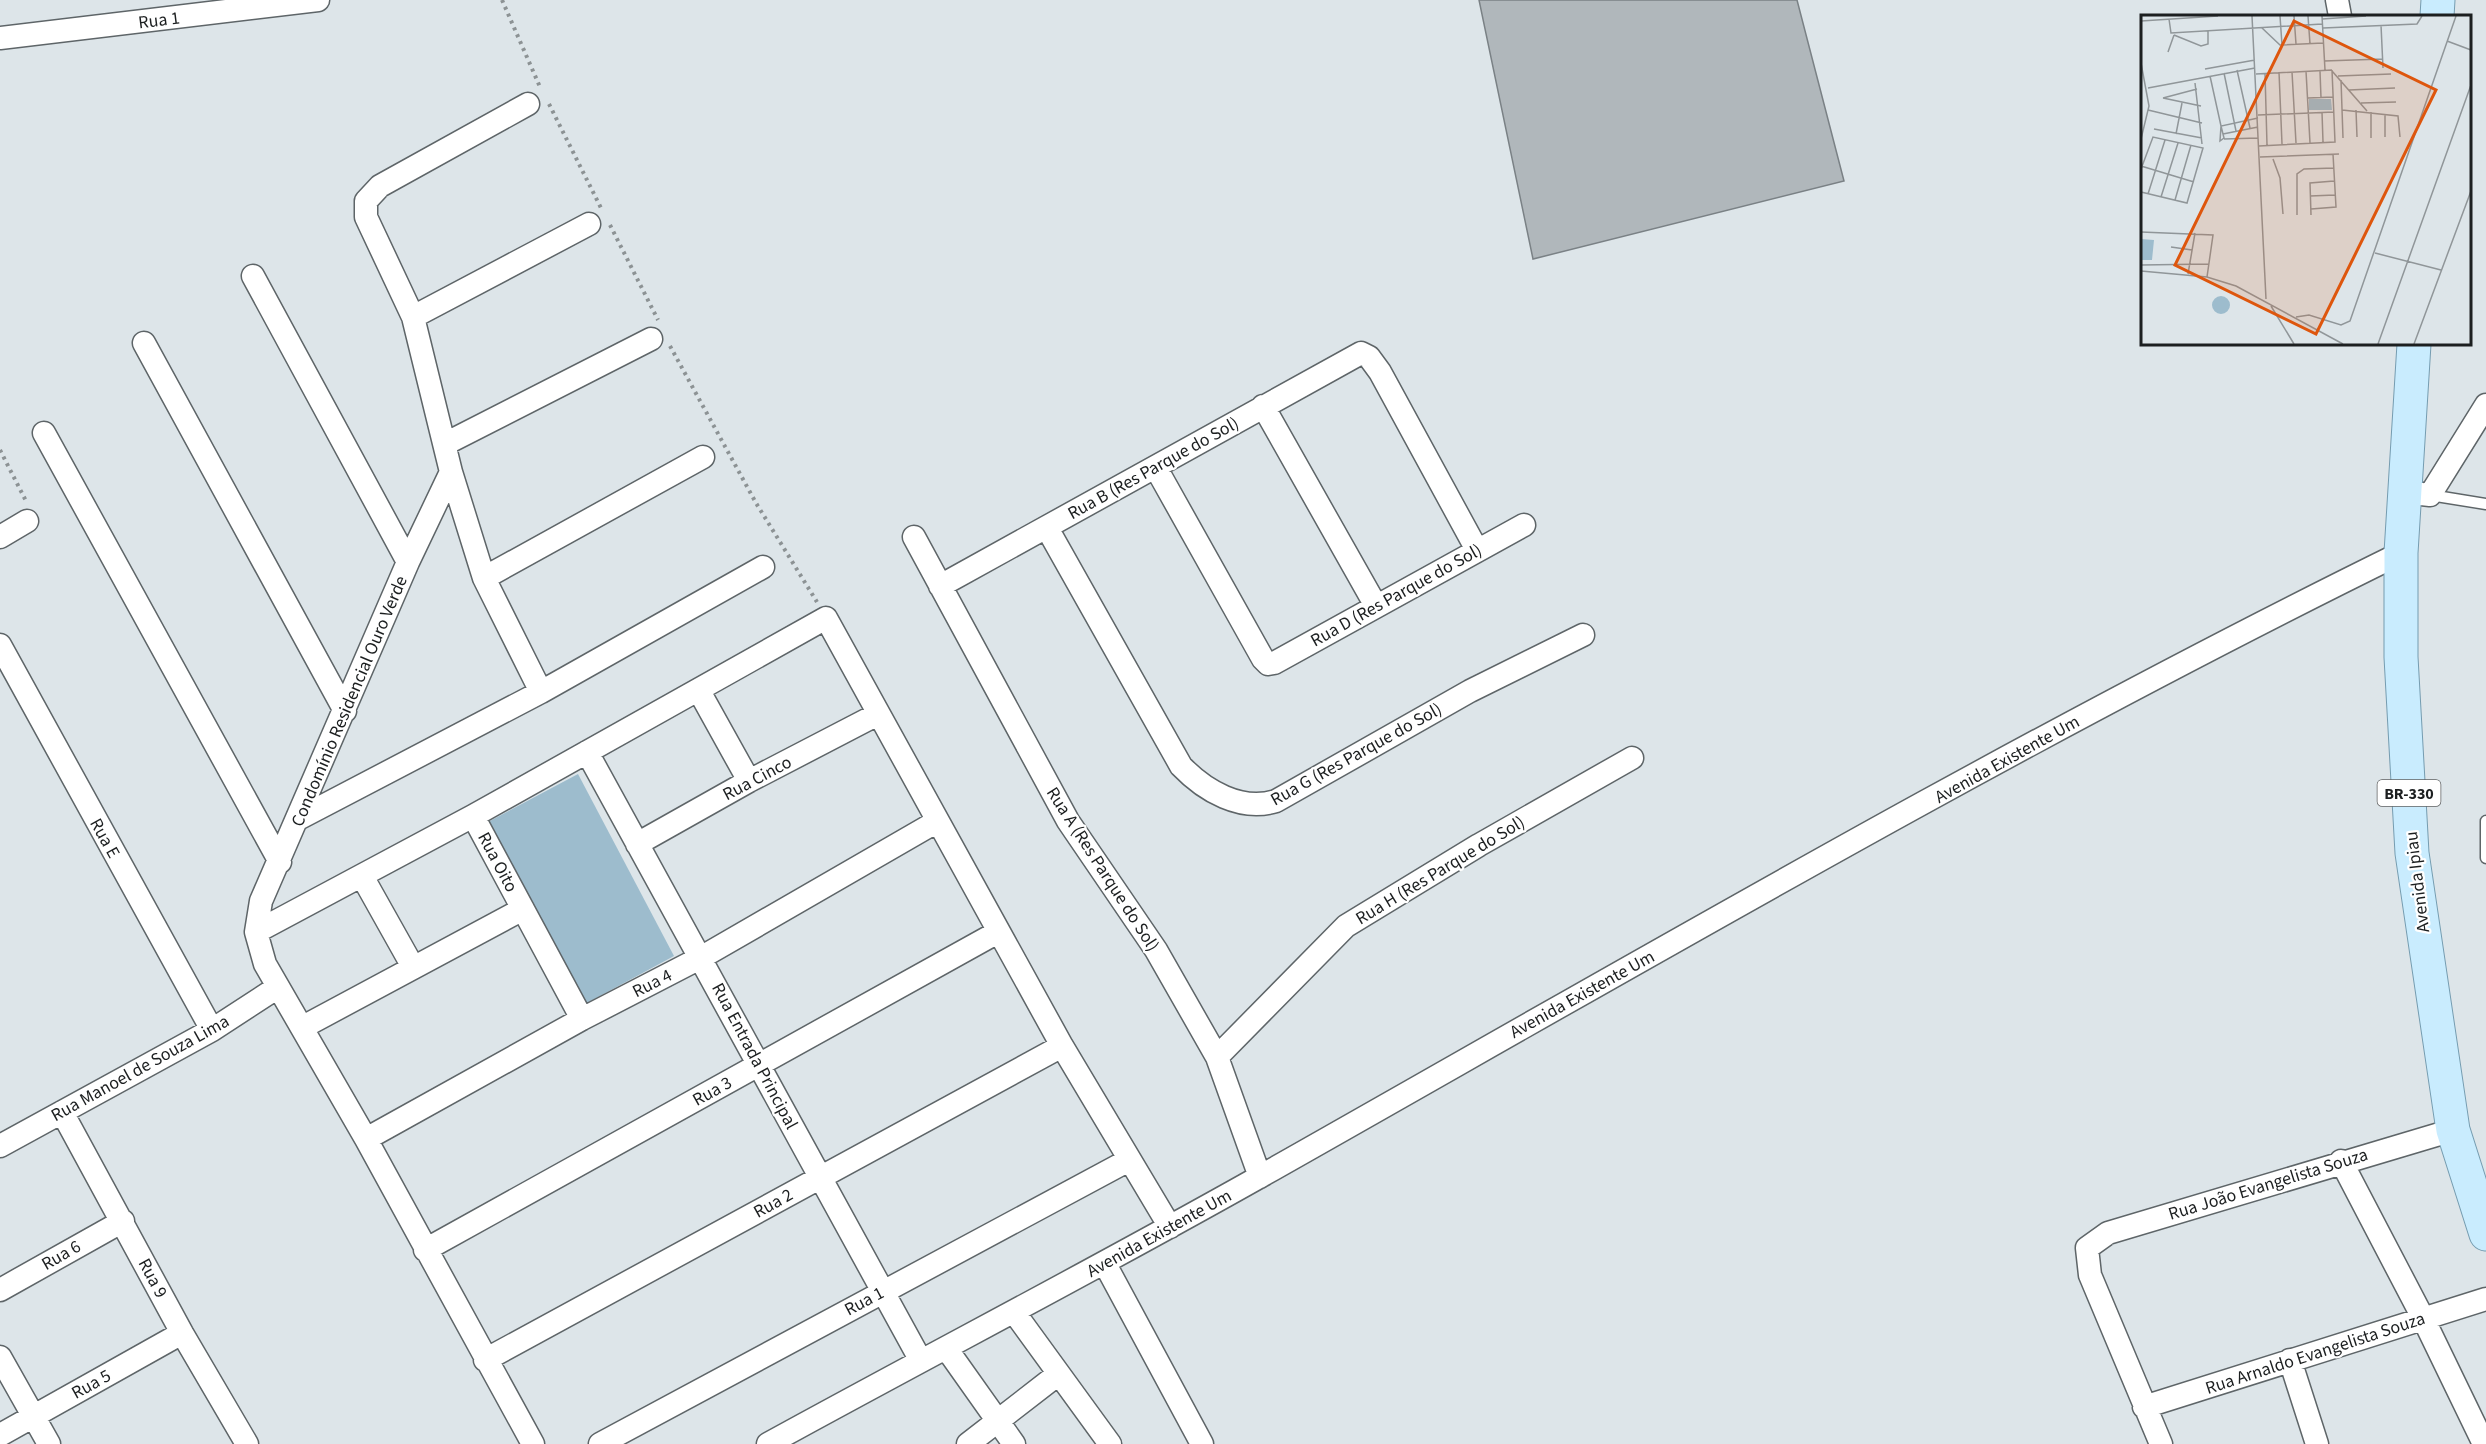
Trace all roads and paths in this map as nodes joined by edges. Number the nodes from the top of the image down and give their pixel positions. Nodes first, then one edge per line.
1 (318, 0) edge
2 (502, 0) edge
3 (2337, 0) edge
4 (2438, 0) edge
5 (2340, 15) edge
6 (2436, 15) edge
7 (0, 38) edge
8 (539, 99) junction
9 (589, 224) dead end
10 (253, 276) dead end
11 (413, 317) junction
12 (659, 334) junction
13 (144, 343) dead end
14 (2414, 345) edge
15 (2486, 405) edge
16 (1263, 406) junction
17 (44, 433) dead end
18 (445, 444) junction
19 (0, 450) edge
20 (703, 457) dead end
21 (1156, 468) junction
22 (451, 472) junction
23 (2417, 494) junction
24 (2486, 504) edge
25 (27, 521) joint
26 (1524, 525) dead end
27 (1047, 528) junction
28 (0, 537) edge
29 (914, 537) dead end
30 (1477, 550) junction
31 (2401, 553) junction
32 (408, 562) junction
33 (763, 567) dead end
34 (484, 578) junction
35 (940, 586) junction
36 (1376, 606) junction
37 (826, 618) junction
38 (1583, 635) dead end
39 (0, 645) edge
40 (699, 691) junction
41 (541, 692) junction
42 (345, 711) junction
43 (878, 714) junction
44 (587, 752) junction
45 (1632, 758) dead end
46 (749, 781) junction
47 (473, 816) junction
48 (298, 819) junction
49 (2486, 821) edge
50 (936, 822) junction
51 (637, 844) junction
52 (2486, 858) edge
53 (280, 862) junction
54 (362, 876) junction
55 (523, 909) junction
56 (256, 932) junction
57 (998, 932) junction
58 (702, 957) junction
59 (413, 968) junction
60 (278, 987) junction
61 (582, 1018) junction
62 (303, 1027) junction
63 (212, 1030) junction
64 (1062, 1046) junction
65 (1217, 1057) junction
66 (760, 1065) junction
67 (62, 1112) junction
68 (2453, 1130) junction
69 (366, 1139) junction
70 (0, 1146) edge
71 (1129, 1160) junction
72 (2341, 1161) junction
73 (820, 1177) junction
74 (1260, 1177) junction
75 (123, 1221) junction
76 (1170, 1227) junction
77 (2486, 1234) edge
78 (425, 1250) junction
79 (1105, 1264) junction
80 (0, 1290) edge
81 (882, 1290) junction
82 (2486, 1299) edge
83 (1014, 1312) junction
84 (2423, 1318) junction
85 (182, 1333) junction
86 (946, 1348) junction
87 (0, 1357) edge
88 (485, 1360) junction
89 (921, 1360) junction
90 (2289, 1360) junction
91 (1057, 1375) junction
92 (2144, 1407) junction
93 (34, 1417) junction
94 (997, 1421) junction
95 (0, 1435) edge
96 (50, 1444) edge
97 (246, 1444) edge
98 (533, 1444) edge
99 (600, 1444) edge
100 (768, 1444) edge
101 (968, 1444) edge
102 (1014, 1444) edge
103 (1110, 1444) edge
104 (1202, 1444) edge
105 (2161, 1444) edge
106 (2317, 1444) edge
107 (2484, 1444) edge

1 - 7 street, Rua 1
2 - 8 path
3 - 5 street
4 - 6 main road
8 - 11 street
8 - 12 path
9 - 11 street
10 - 32 street
11 - 18 street
12 - 18 street
12 - 37 path
13 - 42 street
14 - 23 main road, Avenida Ipiau / BR-330
15 - 23 street
16 - 21 street, Rua B (Res Parque do Sol)
16 - 30 street, Rua B (Res Parque do Sol)
16 - 36 street
17 - 53 street
18 - 22 street
19 - 25 path
20 - 34 street
21 - 27 street, Rua B (Res Parque do Sol)
21 - 36 street, Rua D (Res Parque do Sol)
22 - 32 street, Condomínio Residencial Ouro Verde
22 - 34 street
23 - 24 lane
23 - 31 main road, Avenida Ipiau / BR-330
25 - 28 street
26 - 30 street, Rua D (Res Parque do Sol)
27 - 35 street, Rua B (Res Parque do Sol)
27 - 38 street, Rua G (Res Parque do Sol)
29 - 35 street, Rua A (Res Parque do Sol)
30 - 36 street, Rua D (Res Parque do Sol)
31 - 68 main road, Avenida Ipiau / BR-330
31 - 74 street, Avenida Existente Um
32 - 42 street, Condomínio Residencial Ouro Verde
33 - 41 street
34 - 41 street
35 - 65 street, Rua A (Res Parque do Sol)
37 - 40 street
37 - 43 street
39 - 63 street, Rua E
40 - 44 street
40 - 46 street
41 - 48 street
42 - 48 street, Condomínio Residencial Ouro Verde
43 - 46 street, Rua Cinco
43 - 50 street
44 - 47 street
44 - 51 street, Rua Entrada Principal
45 - 65 street, Rua H (Res Parque do Sol)
46 - 51 street, Rua Cinco
47 - 54 street
47 - 55 street, Rua Oito
48 - 53 street, Condomínio Residencial Ouro Verde
49 - 52 lane
50 - 57 street
50 - 58 street, Rua 4
51 - 58 street, Rua Entrada Principal
53 - 56 street, Condomínio Residencial Ouro Verde
54 - 56 street
54 - 59 street
55 - 59 street
55 - 61 street, Rua Oito
56 - 60 street
57 - 64 street
57 - 66 street, Rua 3
58 - 61 street, Rua 4
58 - 66 street, Rua Entrada Principal
59 - 62 street
60 - 62 street
60 - 63 street, Rua Manoel de Souza Lima
61 - 69 street, Rua 4
62 - 69 street
63 - 67 street, Rua Manoel de Souza Lima
64 - 71 street
64 - 73 street, Rua 2
65 - 74 street, Rua A (Res Parque do Sol)
66 - 73 street, Rua Entrada Principal
66 - 78 street, Rua 3
67 - 70 street, Rua Manoel de Souza Lima
67 - 75 street, Rua 9
68 - 72 street, Rua João Evangelista Souza
68 - 77 main road, Avenida Ipiau / BR-330
69 - 78 street
71 - 76 street
71 - 81 street, Rua 1
72 - 84 street
72 - 92 street, Rua João Evangelista Souza
73 - 81 street, Rua Entrada Principal
73 - 88 street, Rua 2
74 - 76 street, Avenida Existente Um
75 - 80 street, Rua 6
75 - 85 street, Rua 9
76 - 79 street, Avenida Existente Um
78 - 88 street
79 - 83 street, Avenida Existente Um
79 - 104 street
81 - 89 street, Rua Entrada Principal
81 - 99 street, Rua 1
82 - 84 street, Rua Arnaldo Evangelista Souza
83 - 86 street, Avenida Existente Um
83 - 91 street
84 - 90 street, Rua Arnaldo Evangelista Souza
84 - 107 street
85 - 93 street, Rua 5
85 - 97 street, Rua 9
86 - 89 street, Avenida Existente Um
86 - 94 street
87 - 93 street
88 - 98 street
89 - 100 street, Avenida Existente Um
90 - 92 street, Rua Arnaldo Evangelista Souza
90 - 106 street
91 - 94 street
91 - 103 street
92 - 105 street
93 - 95 street, Rua 5
93 - 96 street
94 - 101 street
94 - 102 street

